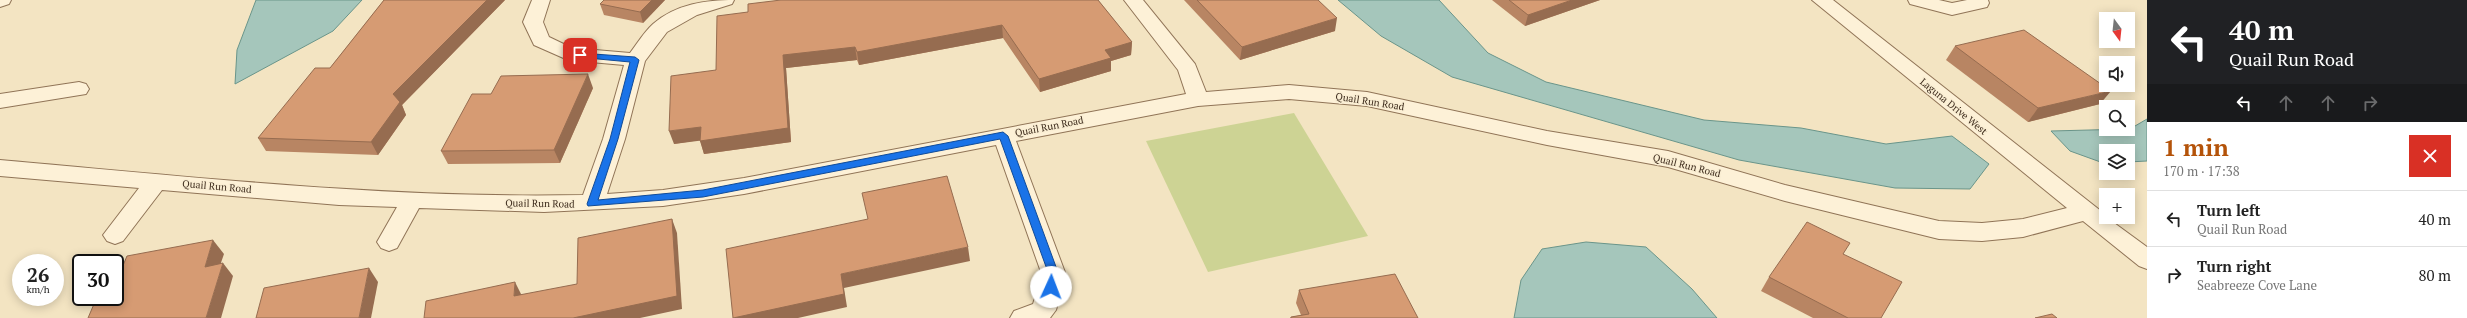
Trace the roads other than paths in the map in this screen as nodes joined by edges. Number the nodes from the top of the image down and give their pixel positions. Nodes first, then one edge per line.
1 (540, 0) edge
2 (722, 0) edge
3 (1133, 0) edge
4 (1821, 0) edge
5 (1917, 0) edge
6 (1980, 0) edge
7 (635, 60) junction
8 (78, 89) dead end
9 (1198, 99) junction
10 (0, 101) edge
11 (1003, 136) junction
12 (0, 168) edge
13 (157, 181) junction
14 (413, 199) junction
15 (592, 204) junction
16 (2086, 212) junction
17 (115, 234) dead end
18 (389, 242) dead end
19 (2147, 260) edge
20 (1023, 318) edge

1 - 7 street
2 - 7 street
3 - 9 street
4 - 16 street, Laguna Drive West
5 - 6 street
7 - 15 street
8 - 10 street
9 - 11 street, Quail Run Road
9 - 16 street, Quail Run Road
11 - 15 street, Quail Run Road
11 - 20 street
12 - 13 street, Quail Run Road
13 - 14 street, Quail Run Road
13 - 17 street
14 - 15 street, Quail Run Road
14 - 18 street
16 - 19 street, Laguna Drive West

